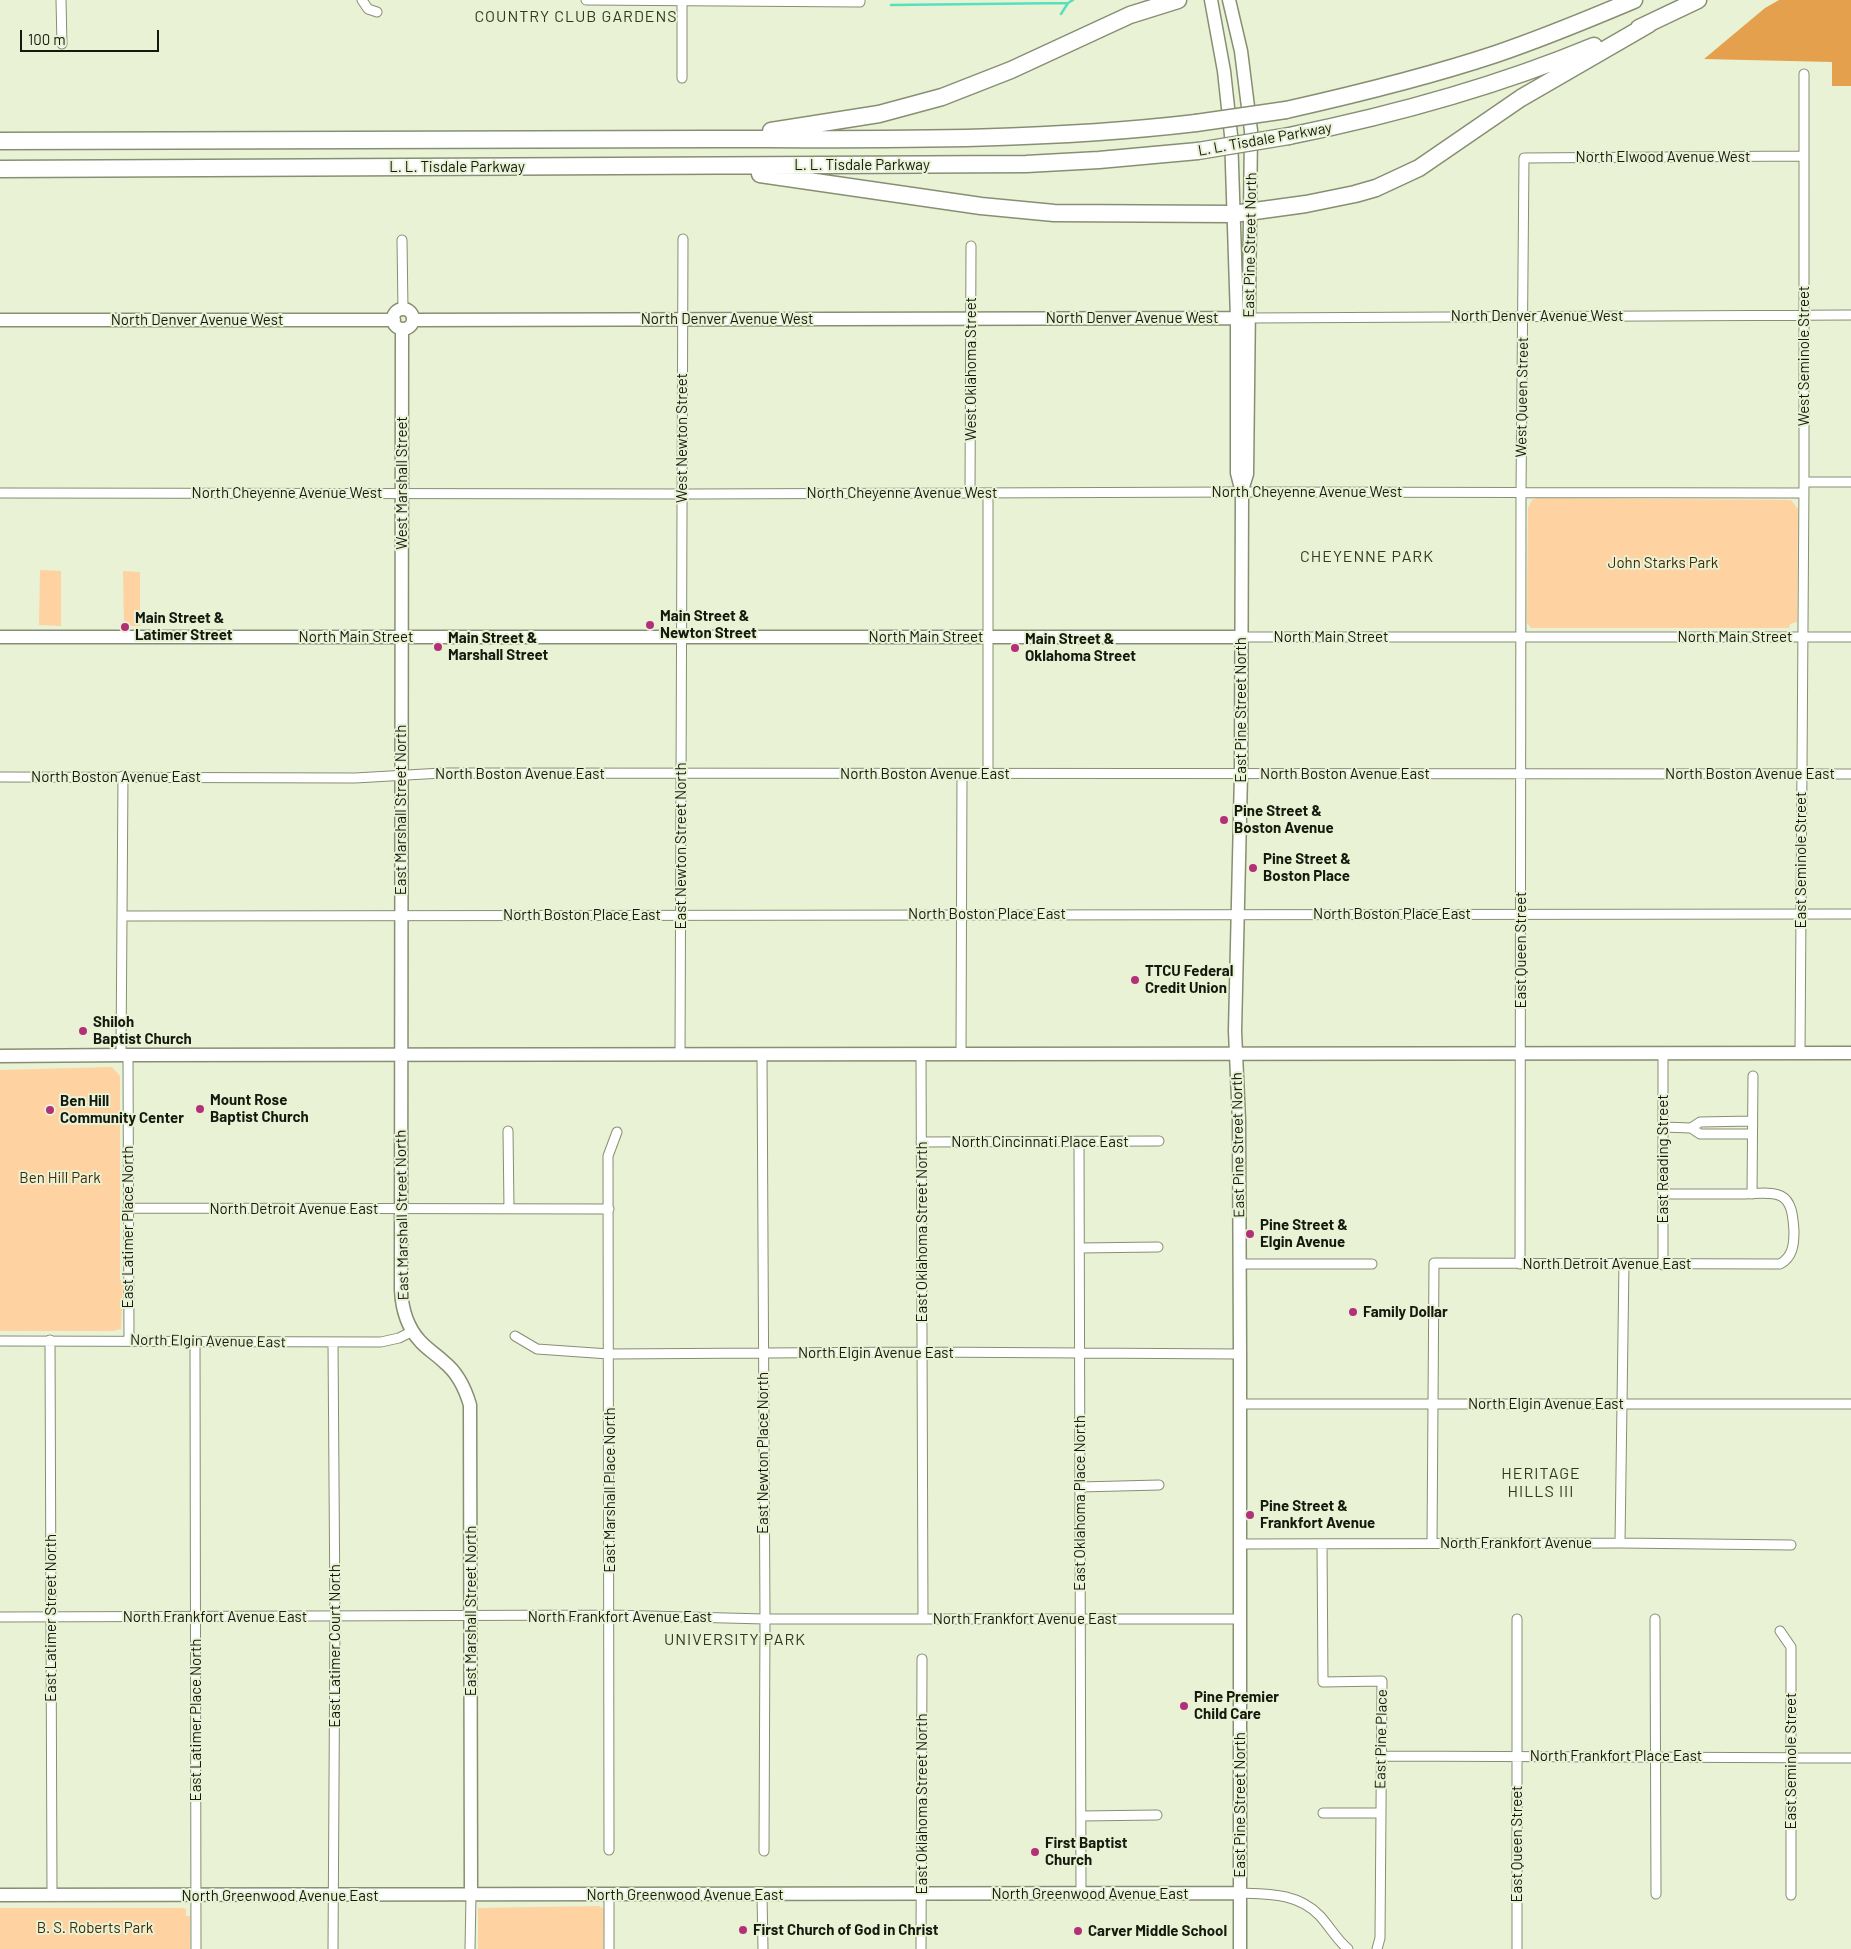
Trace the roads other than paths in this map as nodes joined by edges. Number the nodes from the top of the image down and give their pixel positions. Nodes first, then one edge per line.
1 (61, 0) edge
2 (362, 0) edge
3 (586, 0) edge
4 (1178, 0) edge
5 (1211, 0) edge
6 (1229, 0) edge
7 (1634, 0) edge
8 (1698, 0) edge
9 (682, 1) edge
10 (860, 1) edge
11 (377, 12) dead end
12 (1649, 24) junction
13 (62, 44) dead end
14 (1804, 74) dead end
15 (682, 78) dead end
16 (724, 139) junction
17 (0, 140) edge
18 (1802, 156) junction
19 (1524, 158) joint
20 (711, 166) junction
21 (0, 169) edge
22 (1251, 213) junction
23 (1233, 214) junction
24 (683, 239) dead end
25 (402, 240) dead end
26 (971, 246) dead end
27 (403, 310) junction
28 (1804, 315) junction
29 (1851, 315) edge
30 (1523, 316) junction
31 (971, 318) junction
32 (1243, 318) junction
33 (0, 320) edge
34 (413, 320) junction
35 (682, 320) junction
36 (398, 324) junction
37 (1804, 482) junction
38 (1851, 482) edge
39 (1242, 492) junction
40 (1521, 492) junction
41 (0, 493) edge
42 (970, 493) junction
43 (988, 493) junction
44 (1804, 493) junction
45 (402, 494) junction
46 (682, 494) junction
47 (1522, 636) junction
48 (0, 637) edge
49 (682, 637) junction
50 (1241, 637) junction
51 (1802, 637) junction
52 (1851, 637) edge
53 (402, 638) junction
54 (990, 638) junction
55 (988, 773) junction
56 (681, 774) junction
57 (962, 774) junction
58 (1242, 774) junction
59 (1521, 774) junction
60 (1802, 774) junction
61 (1851, 774) edge
62 (0, 776) edge
63 (123, 776) junction
64 (401, 776) junction
65 (681, 914) junction
66 (961, 914) junction
67 (1238, 914) junction
68 (1521, 914) junction
69 (1801, 914) junction
70 (1851, 914) edge
71 (122, 916) junction
72 (401, 916) junction
73 (1236, 1053) junction
74 (1520, 1053) junction
75 (1800, 1053) junction
76 (1851, 1053) edge
77 (401, 1054) junction
78 (961, 1054) junction
79 (1662, 1054) junction
80 (125, 1055) junction
81 (680, 1055) junction
82 (762, 1055) junction
83 (921, 1055) junction
84 (0, 1056) edge
85 (1752, 1076) dead end
86 (1752, 1121) junction
87 (1663, 1127) junction
88 (1691, 1128) junction
89 (508, 1131) dead end
90 (617, 1132) dead end
91 (1752, 1134) junction
92 (1159, 1141) dead end
93 (921, 1142) junction
94 (1080, 1142) junction
95 (1663, 1194) junction
96 (1752, 1194) junction
97 (128, 1208) junction
98 (402, 1209) junction
99 (508, 1209) junction
100 (609, 1209) junction
101 (1158, 1247) dead end
102 (1080, 1248) junction
103 (1624, 1263) junction
104 (1240, 1264) junction
105 (1372, 1264) dead end
106 (1520, 1264) junction
107 (1663, 1265) junction
108 (413, 1331) junction
109 (515, 1336) dead end
110 (50, 1340) junction
111 (128, 1340) junction
112 (0, 1341) edge
113 (195, 1341) junction
114 (333, 1342) junction
115 (922, 1352) junction
116 (762, 1353) junction
117 (610, 1354) junction
118 (1080, 1354) junction
119 (1240, 1354) junction
120 (1240, 1404) junction
121 (1432, 1404) junction
122 (1621, 1404) junction
123 (1851, 1404) edge
124 (1159, 1486) dead end
125 (1080, 1487) junction
126 (1432, 1543) junction
127 (1620, 1543) junction
128 (1240, 1544) junction
129 (1322, 1544) junction
130 (1791, 1545) dead end
131 (610, 1615) junction
132 (335, 1616) junction
133 (0, 1617) edge
134 (52, 1617) junction
135 (196, 1617) junction
136 (472, 1617) junction
137 (1517, 1618) dead end
138 (765, 1619) junction
139 (923, 1619) junction
140 (1081, 1619) junction
141 (1240, 1619) junction
142 (1655, 1619) dead end
143 (1780, 1631) dead end
144 (922, 1659) dead end
145 (1381, 1756) junction
146 (1518, 1756) junction
147 (1656, 1757) junction
148 (1791, 1757) junction
149 (1851, 1758) edge
150 (1323, 1813) dead end
151 (1381, 1813) junction
152 (1156, 1815) dead end
153 (1081, 1816) junction
154 (609, 1850) dead end
155 (764, 1852) dead end
156 (1240, 1893) junction
157 (921, 1894) junction
158 (1082, 1894) junction
159 (1656, 1894) dead end
160 (0, 1895) edge
161 (52, 1895) junction
162 (333, 1895) junction
163 (470, 1895) junction
164 (609, 1895) junction
165 (762, 1895) junction
166 (1791, 1895) dead end
167 (196, 1896) junction
168 (1346, 1948) edge
169 (196, 1949) edge
170 (333, 1949) edge
171 (470, 1949) edge
172 (609, 1949) edge
173 (763, 1949) edge
174 (921, 1949) edge
175 (1240, 1949) edge
176 (1378, 1949) edge
177 (1517, 1949) edge

1 - 13 street
2 - 11 street
3 - 9 street
4 - 16 highway
5 - 23 street, East Pine Street North
6 - 22 street, East Pine Street North
7 - 16 highway, L. L. Tisdale Parkway, bridge
8 - 12 highway, L. L. Tisdale Parkway
9 - 10 street
9 - 15 street
12 - 20 highway, L. L. Tisdale Parkway, bridge
12 - 22 highway
14 - 18 street, West Seminole Street
16 - 17 highway, L. L. Tisdale Parkway
18 - 19 street, North Elwood Avenue West
18 - 28 street, West Seminole Street
19 - 30 street, West Queen Street
20 - 21 highway, L. L. Tisdale Parkway
20 - 23 highway
22 - 23 highway
22 - 32 street, East Pine Street North
23 - 32 street, East Pine Street North
24 - 35 street, West Newton Street
25 - 27 street
26 - 31 street, West Oklahoma Street
27 - 34 street
27 - 36 street
28 - 29 street, North Denver Avenue West
28 - 30 street, North Denver Avenue West
28 - 37 street, West Seminole Street
30 - 32 street, North Denver Avenue West
30 - 40 street, West Queen Street
31 - 32 street, North Denver Avenue West
31 - 35 street, North Denver Avenue West
31 - 42 street, West Oklahoma Street
32 - 39 street, East Pine Street North
33 - 36 street, North Denver Avenue West
34 - 35 street, North Denver Avenue West
34 - 36 street
35 - 46 street, West Newton Street
36 - 45 street, West Marshall Street
37 - 38 street
37 - 44 street, West Seminole Street
39 - 40 street, North Cheyenne Avenue West
39 - 43 street, North Cheyenne Avenue West
39 - 50 street, East Pine Street North
40 - 44 street, North Cheyenne Avenue West
40 - 47 street, West Queen Street
41 - 45 street, North Cheyenne Avenue West
42 - 43 street, North Cheyenne Avenue West
42 - 46 street, North Cheyenne Avenue West
43 - 54 street
44 - 51 street, West Seminole Street
45 - 46 street, North Cheyenne Avenue West
45 - 53 street, West Marshall Street
46 - 49 street, West Newton Street
47 - 50 street, North Main Street
47 - 51 street, North Main Street
47 - 59 street, East Queen Street
48 - 53 street, North Main Street
49 - 53 street, North Main Street
49 - 54 street, North Main Street
49 - 56 street, East Newton Street North
50 - 54 street, North Main Street
50 - 58 street, East Pine Street North
51 - 52 street, North Main Street
51 - 60 street, East Seminole Street
53 - 64 street, East Marshall Street North
54 - 55 street
55 - 57 street, North Boston Avenue East
55 - 58 street, North Boston Avenue East
56 - 57 street, North Boston Avenue East
56 - 64 street, North Boston Avenue East
56 - 65 street, East Newton Street North
57 - 66 street
58 - 59 street, North Boston Avenue East
58 - 67 street, East Pine Street North
59 - 60 street, North Boston Avenue East
59 - 68 street, East Queen Street
60 - 61 street, North Boston Avenue East
60 - 69 street, East Seminole Street
62 - 63 street, North Boston Avenue East
63 - 64 street, North Boston Avenue East
63 - 71 street, East Latimer Place North
64 - 72 street, East Marshall Street North
65 - 66 street, North Boston Place East
65 - 72 street, North Boston Place East
65 - 81 street, East Newton Street North
66 - 67 street, North Boston Place East
66 - 78 street
67 - 68 street, North Boston Place East
67 - 73 street, East Pine Street North
68 - 69 street, North Boston Place East
68 - 74 street, East Queen Street
69 - 70 street, North Boston Place East
69 - 75 street, East Seminole Street
71 - 72 street, North Boston Place East
71 - 80 street, East Latimer Place North
72 - 77 street, East Marshall Street North
73 - 74 street
73 - 78 street
73 - 104 street, East Pine Street North
74 - 79 street
74 - 106 street, East Queen Street
75 - 76 street
75 - 79 street
77 - 80 street
77 - 81 street
77 - 98 street, East Marshall Street North
78 - 83 street
79 - 87 street, East Reading Street
80 - 84 street
80 - 97 street, East Latimer Place North
81 - 82 street
82 - 83 street
82 - 116 street, East Newton Place North
83 - 93 street, East Oklahoma Street North
85 - 86 street
86 - 88 street
86 - 91 street
87 - 88 street
87 - 95 street, East Reading Street
88 - 91 street
89 - 99 street
90 - 100 street, East Marshall Place North
91 - 96 street
92 - 94 street, North Cincinnati Place East
93 - 94 street, North Cincinnati Place East
93 - 115 street, East Oklahoma Street North
94 - 102 street, East Oklahoma Place North
95 - 96 street
95 - 107 street, East Reading Street
96 - 107 street, North Detroit Avenue East
97 - 98 street, North Detroit Avenue East
97 - 111 street, East Latimer Place North
98 - 99 street, North Detroit Avenue East
98 - 108 street, East Marshall Street North
99 - 100 street, North Detroit Avenue East
100 - 117 street, East Marshall Place North
101 - 102 street
102 - 118 street, East Oklahoma Place North
103 - 106 street, North Detroit Avenue East
103 - 107 street, North Detroit Avenue East
103 - 122 street
104 - 105 street
104 - 119 street, East Pine Street North
106 - 121 street, North Detroit Avenue East
108 - 114 street, North Elgin Avenue East
108 - 136 street, East Marshall Street North
109 - 117 street, North Elgin Avenue East
110 - 111 street, North Elgin Avenue East
110 - 112 street, North Elgin Avenue East
110 - 134 street, East Latimer Street North
111 - 113 street, North Elgin Avenue East
113 - 114 street, North Elgin Avenue East
113 - 135 street, East Latimer Place North
114 - 132 street, East Latimer Court North
115 - 116 street, North Elgin Avenue East
115 - 118 street, North Elgin Avenue East
115 - 139 street, East Oklahoma Street North
116 - 117 street, North Elgin Avenue East
116 - 138 street, East Newton Place North
117 - 131 street, East Marshall Place North
118 - 119 street, North Elgin Avenue East
118 - 125 street, East Oklahoma Place North
119 - 120 street, East Pine Street North
120 - 121 street, North Elgin Avenue East
120 - 128 street, East Pine Street North
121 - 122 street, North Elgin Avenue East
121 - 126 street
122 - 123 street, North Elgin Avenue East
122 - 127 street
124 - 125 street
125 - 140 street, East Oklahoma Place North
126 - 127 street, North Frankfort Avenue
126 - 129 street, North Frankfort Avenue
127 - 130 street, North Frankfort Avenue
128 - 129 street, North Frankfort Avenue
128 - 141 street, East Pine Street North
129 - 145 street, East Pine Place
131 - 136 street, North Frankfort Avenue East
131 - 138 street, North Frankfort Avenue East
131 - 154 street, East Marshall Place North
132 - 135 street, North Frankfort Avenue East
132 - 136 street, North Frankfort Avenue East
132 - 162 street, East Latimer Court North
133 - 134 street, North Frankfort Avenue East
134 - 135 street, North Frankfort Avenue East
134 - 161 street, East Latimer Street North
135 - 167 street, East Latimer Place North
136 - 163 street, East Marshall Street North
137 - 146 street, East Queen Street
138 - 139 street, North Frankfort Avenue East
138 - 155 street, East Newton Place North
139 - 140 street, North Frankfort Avenue East
140 - 141 street, North Frankfort Avenue East
140 - 153 street, East Oklahoma Place North
141 - 156 street, East Pine Street North
142 - 147 street
143 - 148 street, East Seminole Street
144 - 157 street, East Oklahoma Street North
145 - 146 street, North Frankfort Place East
145 - 151 street, East Pine Place
146 - 147 street, North Frankfort Place East
146 - 177 street, East Queen Street
147 - 148 street, North Frankfort Place East
147 - 159 street
148 - 149 street, North Frankfort Place East
148 - 166 street, East Seminole Street
150 - 151 street
151 - 176 street, East Pine Place
152 - 153 street
153 - 158 street, East Oklahoma Place North
156 - 158 street, North Greenwood Avenue East
156 - 168 street, North Greenwood Avenue East
156 - 175 street, East Pine Street North
157 - 158 street, North Greenwood Avenue East
157 - 165 street, North Greenwood Avenue East
157 - 174 street, East Oklahoma Street North
160 - 161 street, North Greenwood Avenue East
161 - 167 street, North Greenwood Avenue East
162 - 163 street, North Greenwood Avenue East
162 - 167 street, North Greenwood Avenue East
162 - 170 street, East Latimer Court North
163 - 164 street, North Greenwood Avenue East
163 - 171 street, East Marshall Street North
164 - 165 street, North Greenwood Avenue East
164 - 172 street
165 - 173 street
167 - 169 street, East Latimer Place North

